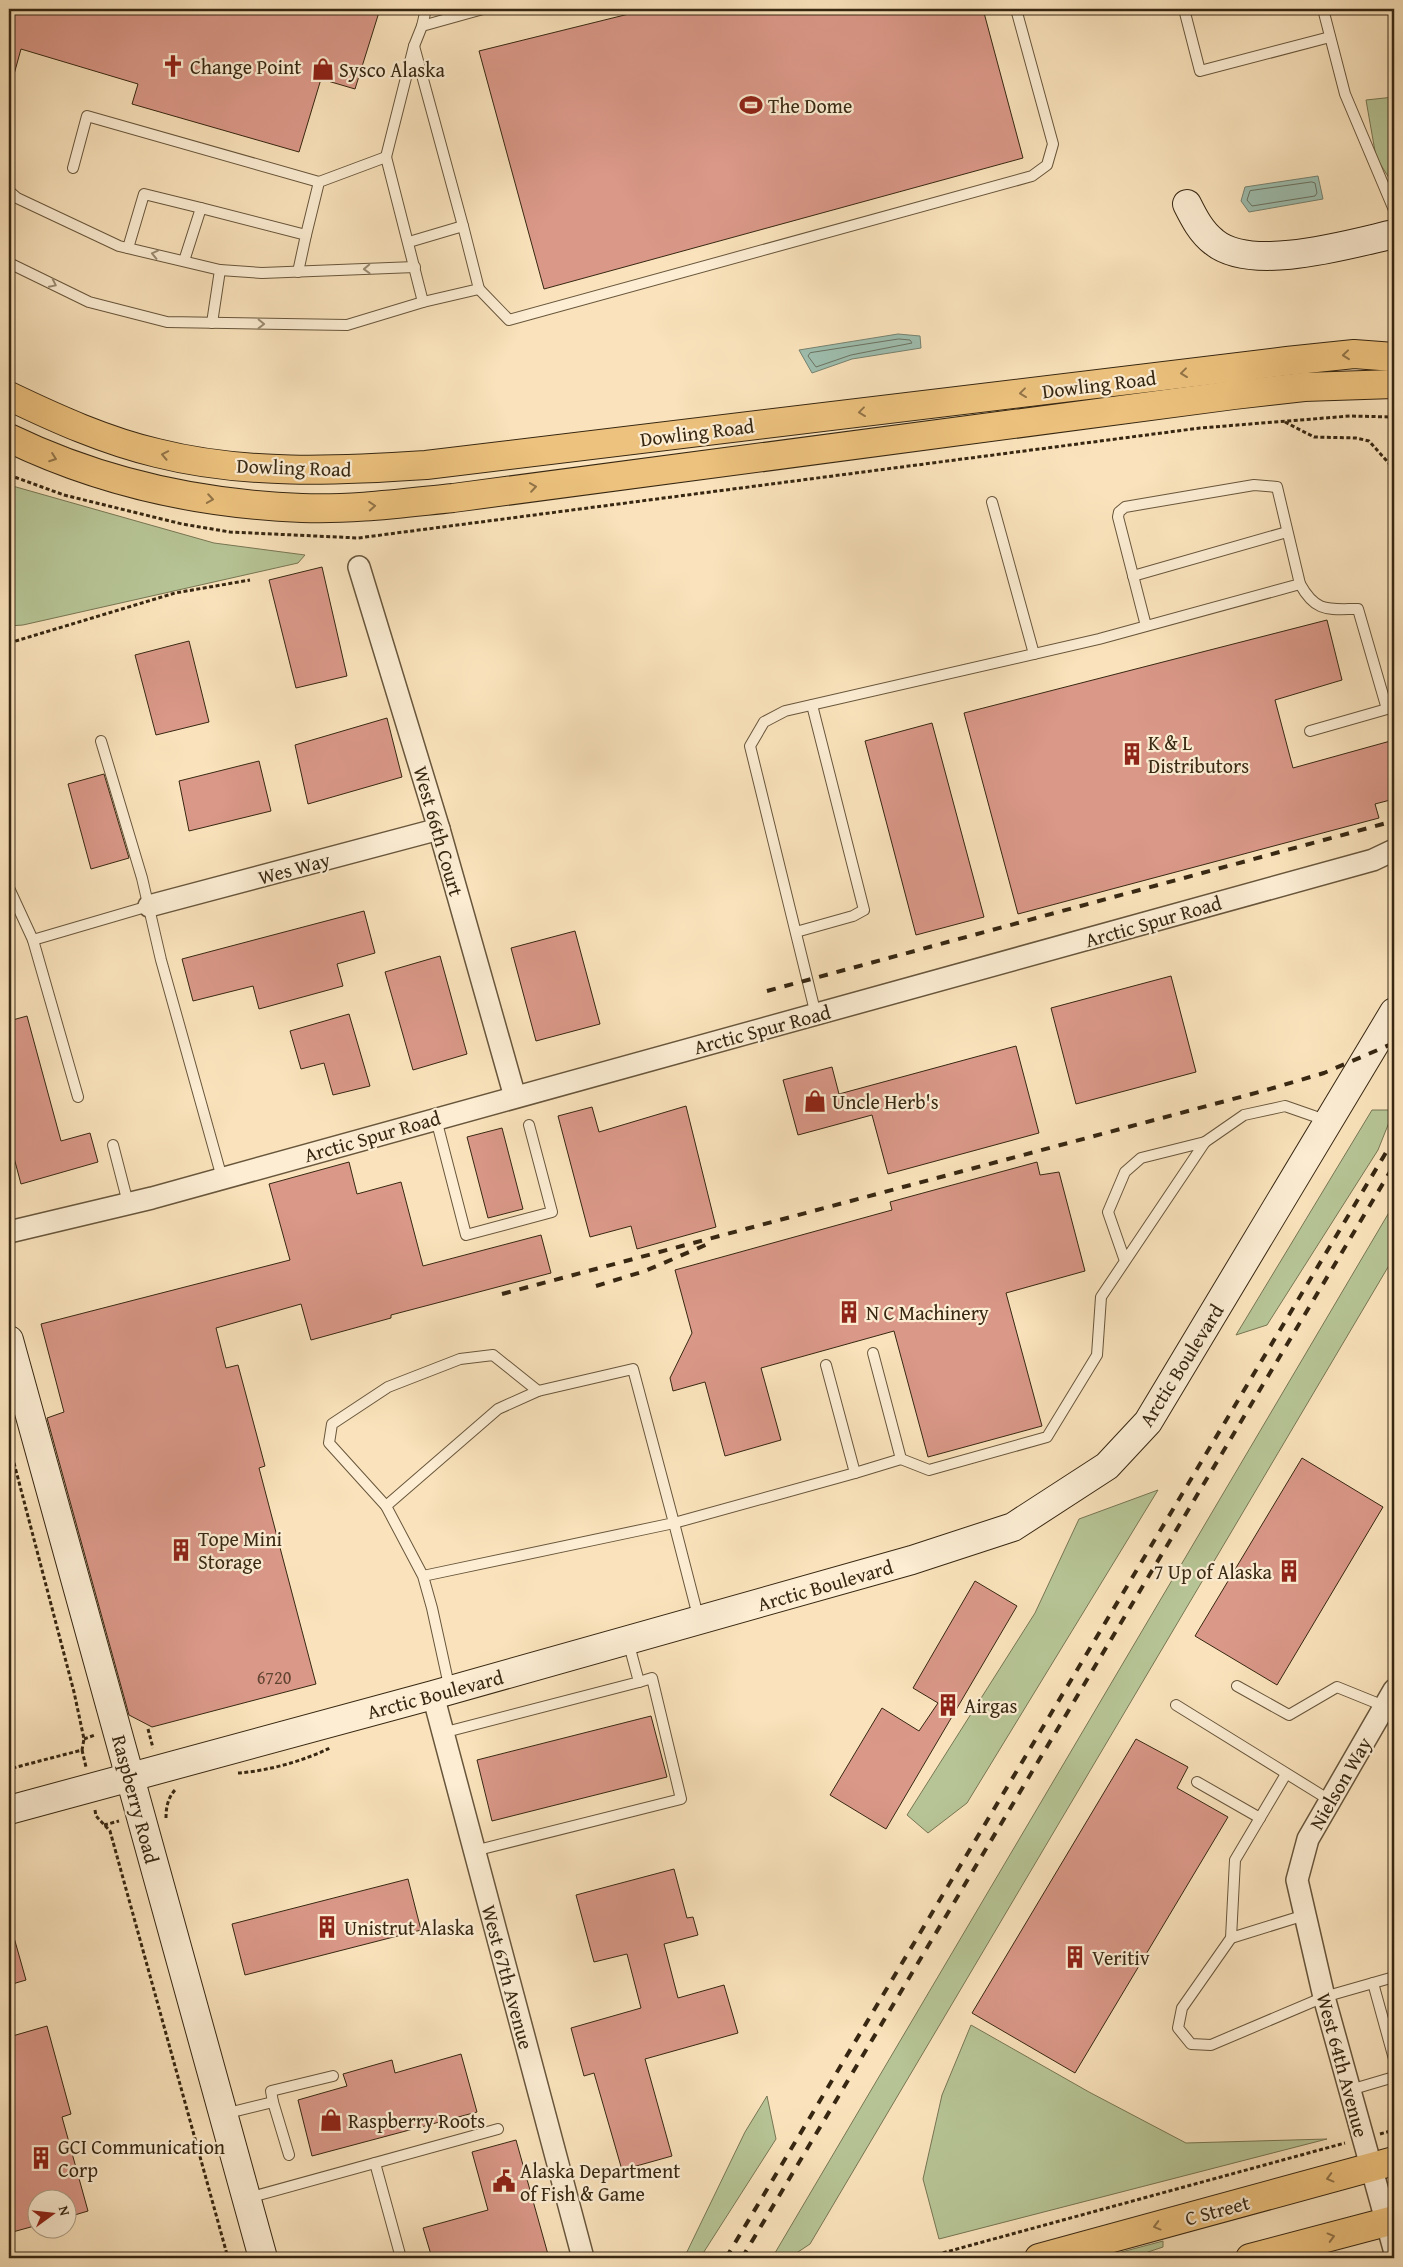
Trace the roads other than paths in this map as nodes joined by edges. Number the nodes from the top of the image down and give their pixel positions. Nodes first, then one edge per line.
1 (426, 9) edge
2 (483, 9) edge
3 (1016, 9) edge
4 (1184, 9) edge
5 (1323, 9) edge
6 (422, 26) junction
7 (1330, 37) junction
8 (414, 46) junction
9 (386, 157) junction
10 (72, 168) dead end
11 (319, 182) junction
12 (9, 191) edge
13 (1187, 204) dead end
14 (201, 208) junction
15 (1394, 210) edge
16 (463, 226) junction
17 (1394, 234) edge
18 (306, 235) junction
19 (409, 242) junction
20 (128, 248) junction
21 (184, 261) junction
22 (9, 263) edge
23 (415, 267) junction
24 (220, 270) junction
25 (298, 272) junction
26 (479, 289) junction
27 (423, 302) junction
28 (212, 323) junction
29 (1394, 357) edge
30 (1394, 384) edge
31 (9, 396) edge
32 (9, 438) edge
33 (992, 502) dead end
34 (1287, 532) junction
35 (359, 567) dead end
36 (1133, 576) junction
37 (1300, 584) junction
38 (1146, 626) junction
39 (1034, 654) junction
40 (812, 705) junction
41 (1391, 710) edge
42 (1310, 731) dead end
43 (102, 741) dead end
44 (439, 829) junction
45 (1394, 850) edge
46 (1372, 860) junction
47 (1394, 861) edge
48 (9, 888) edge
49 (149, 906) junction
50 (796, 932) junction
51 (33, 940) junction
52 (1394, 1012) edge
53 (816, 1015) junction
54 (78, 1097) dead end
55 (515, 1097) junction
56 (436, 1118) junction
57 (1330, 1122) junction
58 (529, 1125) dead end
59 (1205, 1142) junction
60 (113, 1145) dead end
61 (222, 1178) junction
62 (128, 1203) junction
63 (9, 1232) edge
64 (1125, 1261) junction
65 (9, 1340) edge
66 (873, 1353) dead end
67 (826, 1365) dead end
68 (538, 1391) junction
69 (902, 1459) junction
70 (855, 1473) junction
71 (386, 1506) junction
72 (674, 1523) junction
73 (423, 1576) junction
74 (699, 1620) junction
75 (628, 1640) junction
76 (639, 1682) junction
77 (1237, 1686) dead end
78 (441, 1693) junction
79 (1389, 1698) edge
80 (1176, 1705) dead end
81 (442, 1733) junction
82 (1286, 1774) junction
83 (130, 1777) junction
84 (1197, 1782) dead end
85 (1330, 1801) junction
86 (9, 1810) edge
87 (1260, 1818) junction
88 (474, 1851) junction
89 (1297, 1880) joint
90 (1305, 1915) junction
91 (1231, 1938) junction
92 (1394, 1978) edge
93 (1373, 1983) junction
94 (1324, 1997) junction
95 (1394, 2058) edge
96 (333, 2076) dead end
97 (1394, 2077) edge
98 (1350, 2090) junction
99 (273, 2102) junction
100 (223, 2114) junction
101 (498, 2129) dead end
102 (289, 2155) dead end
103 (375, 2163) junction
104 (1382, 2164) edge
105 (246, 2198) junction
106 (1391, 2221) edge
107 (1394, 2249) edge
108 (263, 2258) edge
109 (401, 2258) edge
110 (582, 2258) edge
111 (1039, 2258) edge
112 (1250, 2258) edge

1 - 6 lane
2 - 6 lane
3 - 26 lane
4 - 7 lane
5 - 7 lane
6 - 8 lane
7 - 15 lane
8 - 9 lane
8 - 16 lane
9 - 11 lane
9 - 19 lane
10 - 11 lane
11 - 18 lane
12 - 20 lane
13 - 17 main road
14 - 18 lane
14 - 20 lane
14 - 21 lane
16 - 19 lane
16 - 26 lane
18 - 25 lane
19 - 23 lane
21 -> 20 lane
21 - 24 lane
22 -> 28 lane
23 -> 25 lane
23 - 27 lane
24 - 25 lane
24 - 28 lane
26 - 27 lane
28 -> 27 lane
29 -> 31 main road, Dowling Road
32 -> 30 main road, Dowling Road
33 - 39 lane
34 - 36 lane
34 - 36 lane
34 - 37 lane
35 - 44 street, West 66th Court
36 - 38 lane
37 - 38 lane
37 - 41 lane
38 - 39 lane
39 - 40 lane
40 - 50 lane
40 - 50 lane
41 - 42 lane
43 - 49 lane
44 - 49 street, Wes Way
44 - 55 street, West 66th Court
45 - 46 street, Arctic Spur Road
46 - 47 street, Arctic Spur Road
46 - 53 street, Arctic Spur Road
48 - 51 lane
49 - 51 lane
49 - 61 lane
50 - 53 lane
51 - 54 lane
52 - 57 main road, Arctic Boulevard
53 - 55 street, Arctic Spur Road
55 - 56 street, Arctic Spur Road
56 - 58 lane
56 - 61 street, Arctic Spur Road
57 - 59 lane
57 - 74 main road, Arctic Boulevard
59 - 64 lane
59 - 64 lane
60 - 62 lane
61 - 62 street, Arctic Spur Road
62 - 63 street, Arctic Spur Road
64 - 69 lane
65 - 83 main road, Raspberry Road
66 - 69 lane
67 - 70 lane
68 - 71 lane
68 - 71 lane
68 - 72 lane
69 - 70 lane
70 - 72 lane
71 - 73 lane
72 - 73 lane
72 - 74 lane
73 - 78 lane
74 - 75 main road, Arctic Boulevard
75 - 76 lane
75 - 78 main road, Arctic Boulevard
76 - 81 lane
76 - 88 lane
77 - 79 lane
78 - 81 street, West 67th Avenue
78 - 83 main road, Arctic Boulevard
79 - 85 street, Nielson Way
80 - 82 lane
81 - 88 street, West 67th Avenue
82 - 85 lane
82 - 87 lane
83 - 86 main road, Arctic Boulevard
83 - 100 main road, Raspberry Road
84 - 87 lane
85 - 89 street, Nielson Way
87 - 91 lane
88 - 110 street, West 67th Avenue
89 - 90 street, West 64th Avenue
90 - 91 lane
90 - 94 street, West 64th Avenue
91 - 94 lane
92 - 93 lane
93 - 94 lane
93 - 95 lane
94 - 98 street, West 64th Avenue
96 - 99 lane
97 - 98 lane
98 - 104 street, West 64th Avenue
99 - 100 lane
99 - 102 lane
100 - 105 main road, Raspberry Road
101 - 103 lane
103 - 105 lane
103 - 109 lane
104 - 106 street, West 64th Avenue
104 -> 111 main road, C Street
105 - 108 main road, Raspberry Road
106 - 107 street, West 64th Avenue
112 -> 106 main road

